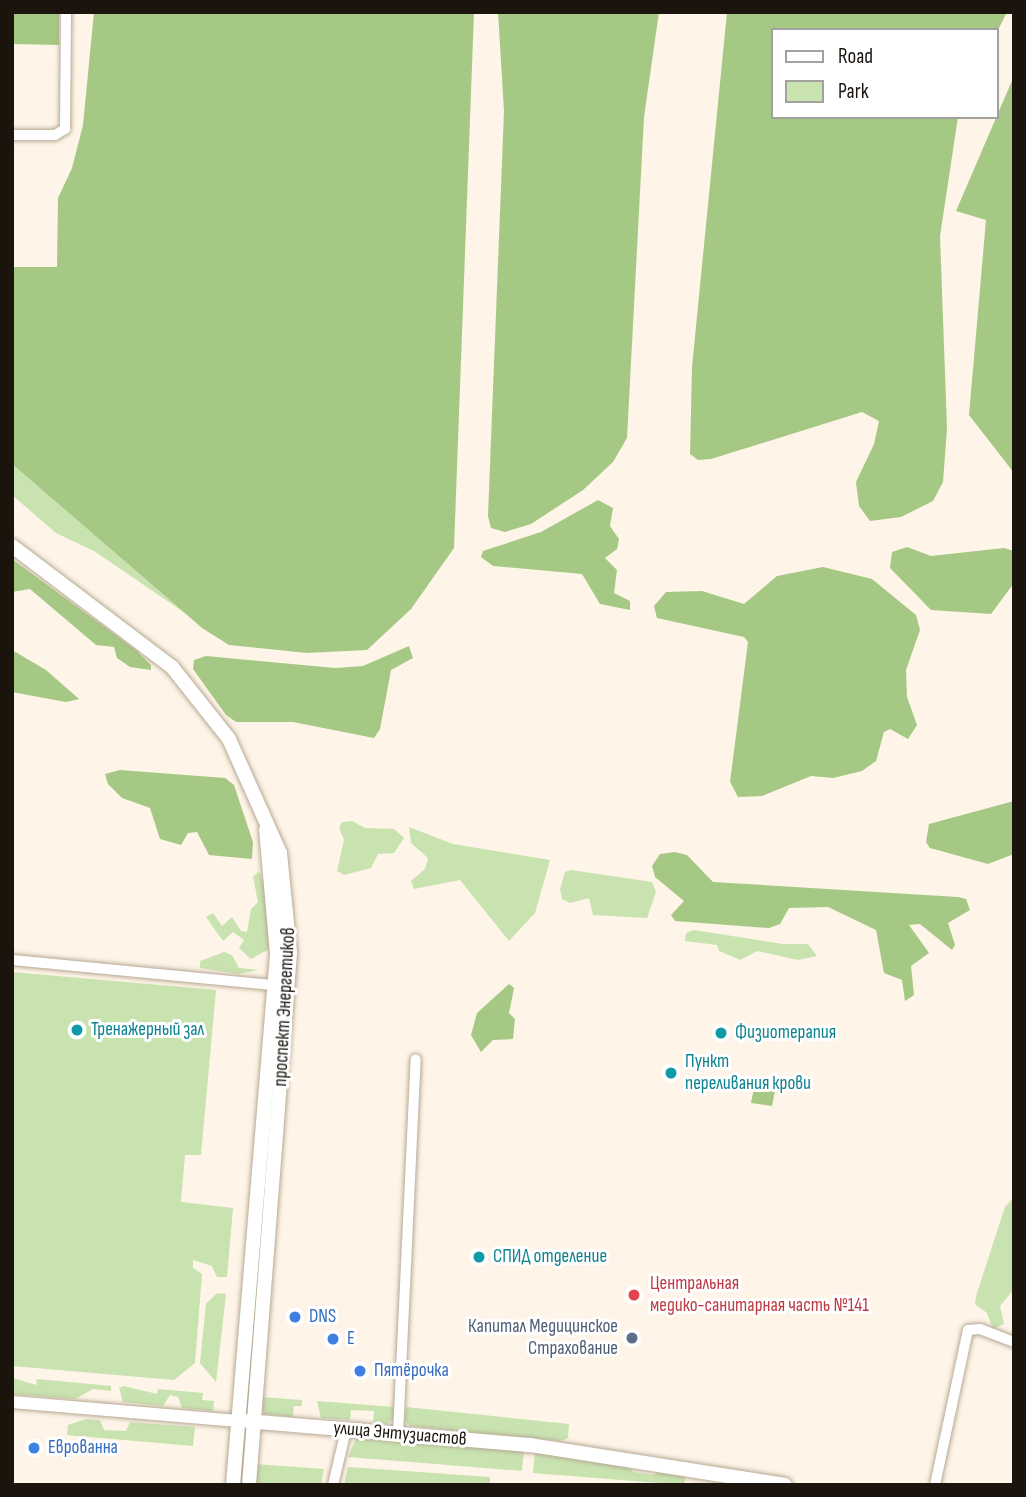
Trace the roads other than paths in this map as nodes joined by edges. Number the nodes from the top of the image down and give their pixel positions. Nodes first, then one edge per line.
1 (66, 12) edge
2 (12, 135) edge
3 (12, 546) edge
4 (284, 954) junction
5 (12, 960) edge
6 (273, 985) junction
7 (416, 1059) dead end
8 (266, 1076) junction
9 (282, 1077) junction
10 (262, 1126) junction
11 (278, 1128) junction
12 (257, 1193) junction
13 (274, 1193) junction
14 (1014, 1342) edge
15 (12, 1402) edge
16 (238, 1421) junction
17 (254, 1422) junction
18 (346, 1430) junction
19 (398, 1434) junction
20 (233, 1485) edge
21 (249, 1485) edge
22 (333, 1485) edge
23 (785, 1485) edge
24 (935, 1485) edge

1 - 2 street
3 - 4 main road, проспект Энергетиков
4 - 6 main road, проспект Энергетиков
4 - 9 main road, проспект Энергетиков
5 - 6 street
6 - 8 main road, проспект Энергетиков
7 - 19 street
8 - 9 main road
8 - 10 main road, проспект Энергетиков
9 - 11 main road, проспект Энергетиков
10 - 11 main road
10 - 12 main road, проспект Энергетиков
11 - 13 main road, проспект Энергетиков
12 - 13 main road
12 - 16 main road, проспект Энергетиков
13 - 17 main road, проспект Энергетиков
14 - 24 street
15 - 16 street, улица Энтузиастов
16 - 17 main road, улица Энтузиастов
16 - 20 main road, проспект Энергетиков
17 - 18 main road, улица Энтузиастов
17 - 21 main road, проспект Энергетиков
18 - 19 main road, улица Энтузиастов
18 - 22 street
19 - 23 main road, улица Энтузиастов

